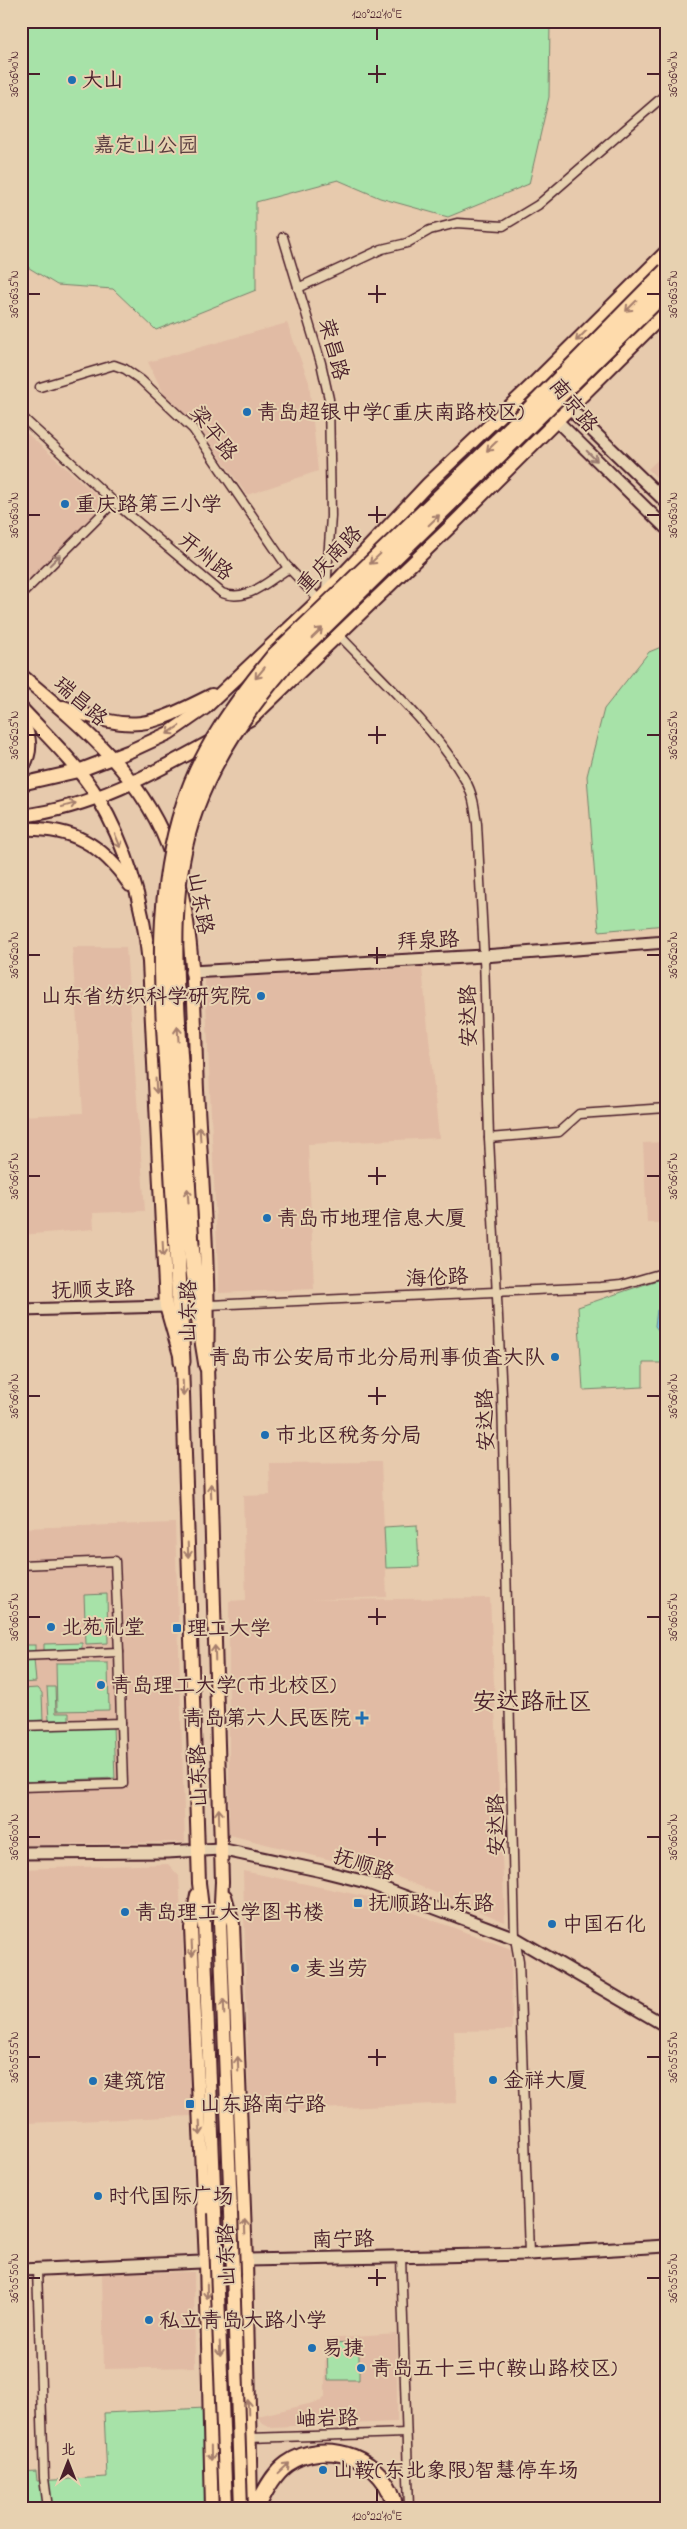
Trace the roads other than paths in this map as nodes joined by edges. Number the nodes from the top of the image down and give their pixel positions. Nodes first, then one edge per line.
1 (666, 94) edge
2 (282, 237) dead end
3 (666, 252) edge
4 (666, 271) edge
5 (298, 288) junction
6 (666, 291) edge
7 (666, 312) edge
8 (532, 385) junction
9 (40, 387) dead end
10 (570, 409) junction
11 (21, 416) edge
12 (558, 421) junction
13 (114, 502) junction
14 (666, 502) edge
15 (666, 528) edge
16 (289, 568) junction
17 (23, 589) edge
18 (323, 596) junction
19 (339, 635) junction
20 (21, 675) edge
21 (228, 687) junction
22 (55, 704) junction
23 (21, 708) edge
24 (252, 718) junction
25 (21, 719) edge
26 (112, 759) junction
27 (21, 770) edge
28 (78, 771) junction
29 (21, 784) edge
30 (133, 784) junction
31 (97, 797) junction
32 (21, 816) edge
33 (21, 829) edge
34 (140, 901) junction
35 (184, 904) junction
36 (666, 942) edge
37 (484, 956) junction
38 (191, 972) junction
39 (666, 1108) edge
40 (489, 1138) junction
41 (184, 1245) junction
42 (666, 1272) edge
43 (498, 1292) junction
44 (209, 1305) junction
45 (166, 1306) junction
46 (21, 1310) edge
47 (182, 1362) junction
48 (208, 1366) junction
49 (21, 1565) edge
50 (119, 1652) junction
51 (21, 1656) edge
52 (121, 1723) junction
53 (21, 1726) edge
54 (21, 1787) edge
55 (220, 1849) junction
56 (198, 1851) junction
57 (21, 1853) edge
58 (222, 1882) junction
59 (199, 1883) junction
60 (515, 1938) junction
61 (666, 2026) edge
62 (666, 2246) edge
63 (529, 2254) junction
64 (401, 2257) junction
65 (246, 2260) junction
66 (206, 2262) junction
67 (37, 2269) junction
68 (21, 2270) edge
69 (406, 2433) junction
70 (249, 2438) junction
71 (48, 2508) edge
72 (212, 2508) edge
73 (226, 2508) edge
74 (241, 2508) edge
75 (251, 2508) edge
76 (257, 2508) edge
77 (395, 2508) edge
78 (409, 2508) edge

1 - 5 street
2 - 5 street, 荣昌路
3 -> 8 main road, 重庆南路
4 -> 41 highway, bridge
5 - 18 street, 荣昌路
41 -> 6 highway, bridge
7 - 10 main road
8 - 10 street, 南京路
8 - 12 street, 南京路
8 - 18 main road, 重庆南路
9 - 16 street, 梁平路
10 - 12 main road
10 - 14 street, 南京路
11 - 13 street, 开州路
12 -> 15 street, 南京路
12 - 19 main road
13 - 16 street, 开州路
17 -> 13 street
16 - 18 street, 梁平路
18 - 21 main road, 重庆南路
19 - 24 main road
19 - 37 street, 安达路
20 - 22 main road, 瑞昌路
21 - 22 main road
21 -> 26 main road, 重庆南路
22 - 26 main road, 瑞昌路
23 - 28 main road
24 - 30 main road
24 - 35 main road
25 - 27 main road
26 - 28 main road, 重庆南路
26 - 30 main road, 山东路
28 - 29 main road, 重庆南路
28 - 31 main road
30 - 31 main road
30 - 35 main road, 山东路
32 -> 31 main road
31 -> 34 main road, 山东路
33 - 34 main road
34 -> 45 main road, 山东路
35 - 38 main road, 山东路
36 - 37 street, 拜泉路
37 - 38 street, 拜泉路
37 - 40 street, 安达路
44 -> 38 main road, 山东路
39 - 40 street
40 - 43 street, 安达路
41 - 47 highway
41 - 48 highway
42 - 43 street, 海伦路
43 - 44 street, 海伦路
43 - 60 street, 安达路
44 - 48 main road, 山东路
45 - 46 street, 抚顺支路
45 - 47 main road, 山东路
47 -> 56 main road, 山东路
55 -> 48 main road, 山东路
49 - 50 street
50 - 51 street
50 - 52 street
52 - 53 street
52 - 54 street
55 - 56 street, 抚顺路
55 - 58 main road, 山东路
55 - 60 street, 抚顺路
56 - 57 street, 抚顺路
56 - 59 main road, 山东路
65 -> 58 main road, 山东路
74 -> 58 main road, 山东路, bridge
59 -> 66 main road, 山东路
59 -> 73 main road, 山东路, bridge
60 - 61 street, 抚顺路
60 - 63 street, 安达路
62 - 63 street, 南宁路
63 - 64 street, 南宁路
64 - 65 street, 南宁路
64 - 69 street
65 - 66 street, 南宁路
70 -> 65 main road, 山东路
66 - 67 street, 南宁路
66 -> 72 main road, 山东路
67 - 68 street, 南宁路
67 - 71 street
69 - 70 street, 岫岩路
69 - 78 street
70 - 75 main road, 山东路
76 -> 77 highway

